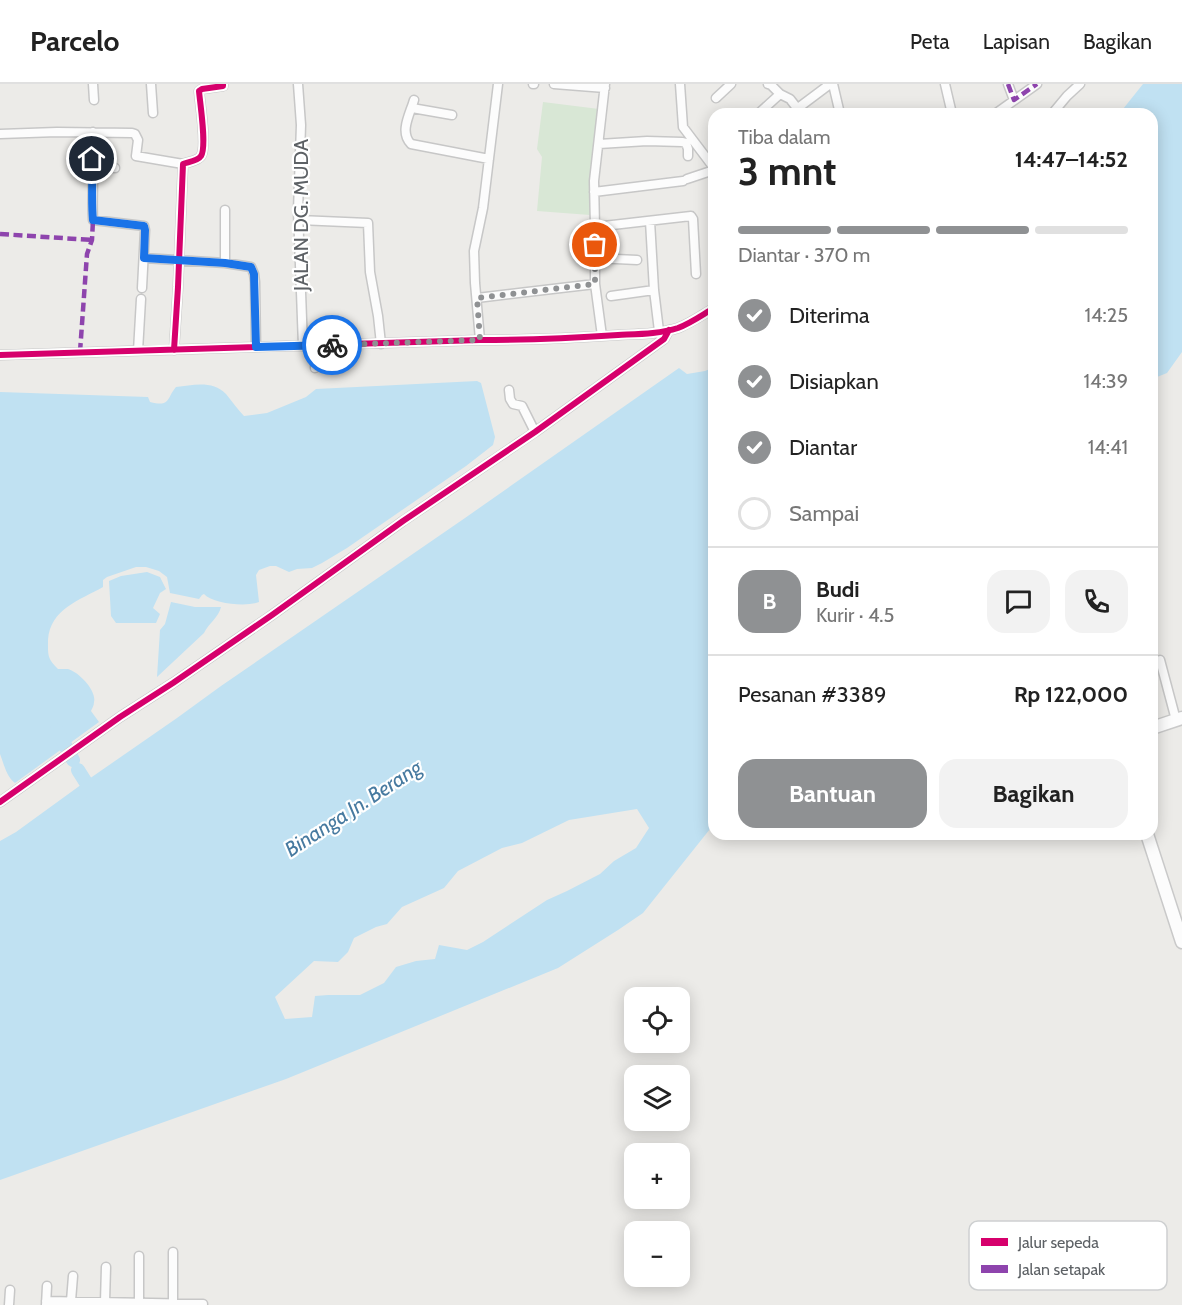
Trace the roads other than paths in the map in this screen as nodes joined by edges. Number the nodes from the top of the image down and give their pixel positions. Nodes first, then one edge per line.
1 (93, 84) edge
2 (151, 84) edge
3 (223, 84) edge
4 (298, 84) edge
5 (498, 84) edge
6 (554, 84) edge
7 (680, 84) edge
8 (731, 84) edge
9 (768, 84) edge
10 (832, 84) edge
11 (945, 84) edge
12 (1008, 84) edge
13 (1036, 84) edge
14 (1080, 84) edge
15 (605, 86) edge
16 (720, 92) edge
17 (780, 94) junction
18 (94, 100) dead end
19 (1014, 100) junction
20 (765, 108) edge
21 (792, 108) edge
22 (797, 108) edge
23 (838, 108) edge
24 (951, 108) edge
25 (1003, 108) edge
26 (1057, 108) edge
27 (153, 113) dead end
28 (452, 115) dead end
29 (93, 132) junction
30 (0, 134) edge
31 (599, 144) junction
32 (688, 156) dead end
33 (489, 159) junction
34 (708, 161) edge
35 (183, 164) junction
36 (92, 168) junction
37 (116, 168) dead end
38 (708, 171) edge
39 (594, 192) junction
40 (225, 210) dead end
41 (299, 219) junction
42 (650, 220) junction
43 (596, 227) junction
44 (144, 258) junction
45 (595, 258) junction
46 (179, 260) junction
47 (637, 260) dead end
48 (225, 263) junction
49 (696, 274) dead end
50 (595, 284) junction
51 (142, 288) dead end
52 (654, 290) junction
53 (611, 296) dead end
54 (477, 298) junction
55 (141, 299) dead end
56 (708, 312) edge
57 (669, 330) junction
58 (659, 331) junction
59 (602, 336) junction
60 (480, 340) junction
61 (381, 344) junction
62 (316, 345) junction
63 (303, 346) junction
64 (256, 347) junction
65 (174, 350) junction
66 (138, 351) junction
67 (0, 355) edge
68 (315, 368) dead end
69 (509, 390) dead end
70 (535, 432) junction
71 (1160, 660) dead end
72 (1179, 719) edge
73 (1158, 726) edge
74 (0, 801) edge
75 (1149, 840) edge
76 (1182, 942) edge
77 (173, 1252) dead end
78 (139, 1256) dead end
79 (106, 1268) dead end
80 (73, 1276) dead end
81 (47, 1286) dead end
82 (10, 1290) dead end
83 (71, 1302) junction
84 (105, 1302) junction
85 (139, 1302) junction
86 (46, 1303) edge
87 (173, 1303) junction
88 (203, 1304) edge
89 (9, 1305) edge

1 - 18 street
2 - 27 street
3 - 35 street
4 - 41 street, JALAN DG. MUDA
5 - 33 street
6 - 15 street
7 - 34 street
8 - 16 street
9 - 17 street
10 - 22 street
10 - 23 street
11 - 24 street
12 - 19 street
13 - 19 street
14 - 26 street
15 - 31 street
17 - 20 street
17 - 21 street
19 - 25 street
28 - 33 street
29 - 30 street
29 - 35 street
29 - 36 street
31 - 32 street
31 - 39 street
33 - 54 street
35 - 46 street
36 - 37 street
36 - 44 street
38 - 39 street
39 - 43 street
40 - 48 street
41 - 61 street
41 - 63 street, JALAN DG. MUDA
42 - 43 street
42 - 49 street
42 - 52 street
43 - 45 street
44 - 46 street
44 - 51 street
45 - 47 street
45 - 50 street
46 - 48 street
46 - 65 street
48 - 64 street
50 - 54 street
50 - 59 street
52 - 53 street
52 - 58 street
54 - 60 street
55 - 66 street
56 - 57 street
57 - 58 street
57 - 70 street
58 - 59 street
59 - 60 street
60 - 61 street
61 - 62 street
62 - 63 street
62 - 68 street
63 - 64 street
64 - 65 street
65 - 66 street
66 - 67 street
69 - 70 street
70 - 74 street
71 - 72 street
72 - 73 street
75 - 76 street
77 - 87 street
78 - 85 street
79 - 84 street
80 - 83 street
81 - 86 street
82 - 89 street
83 - 84 street
83 - 86 street
84 - 85 street
85 - 87 street
87 - 88 street

